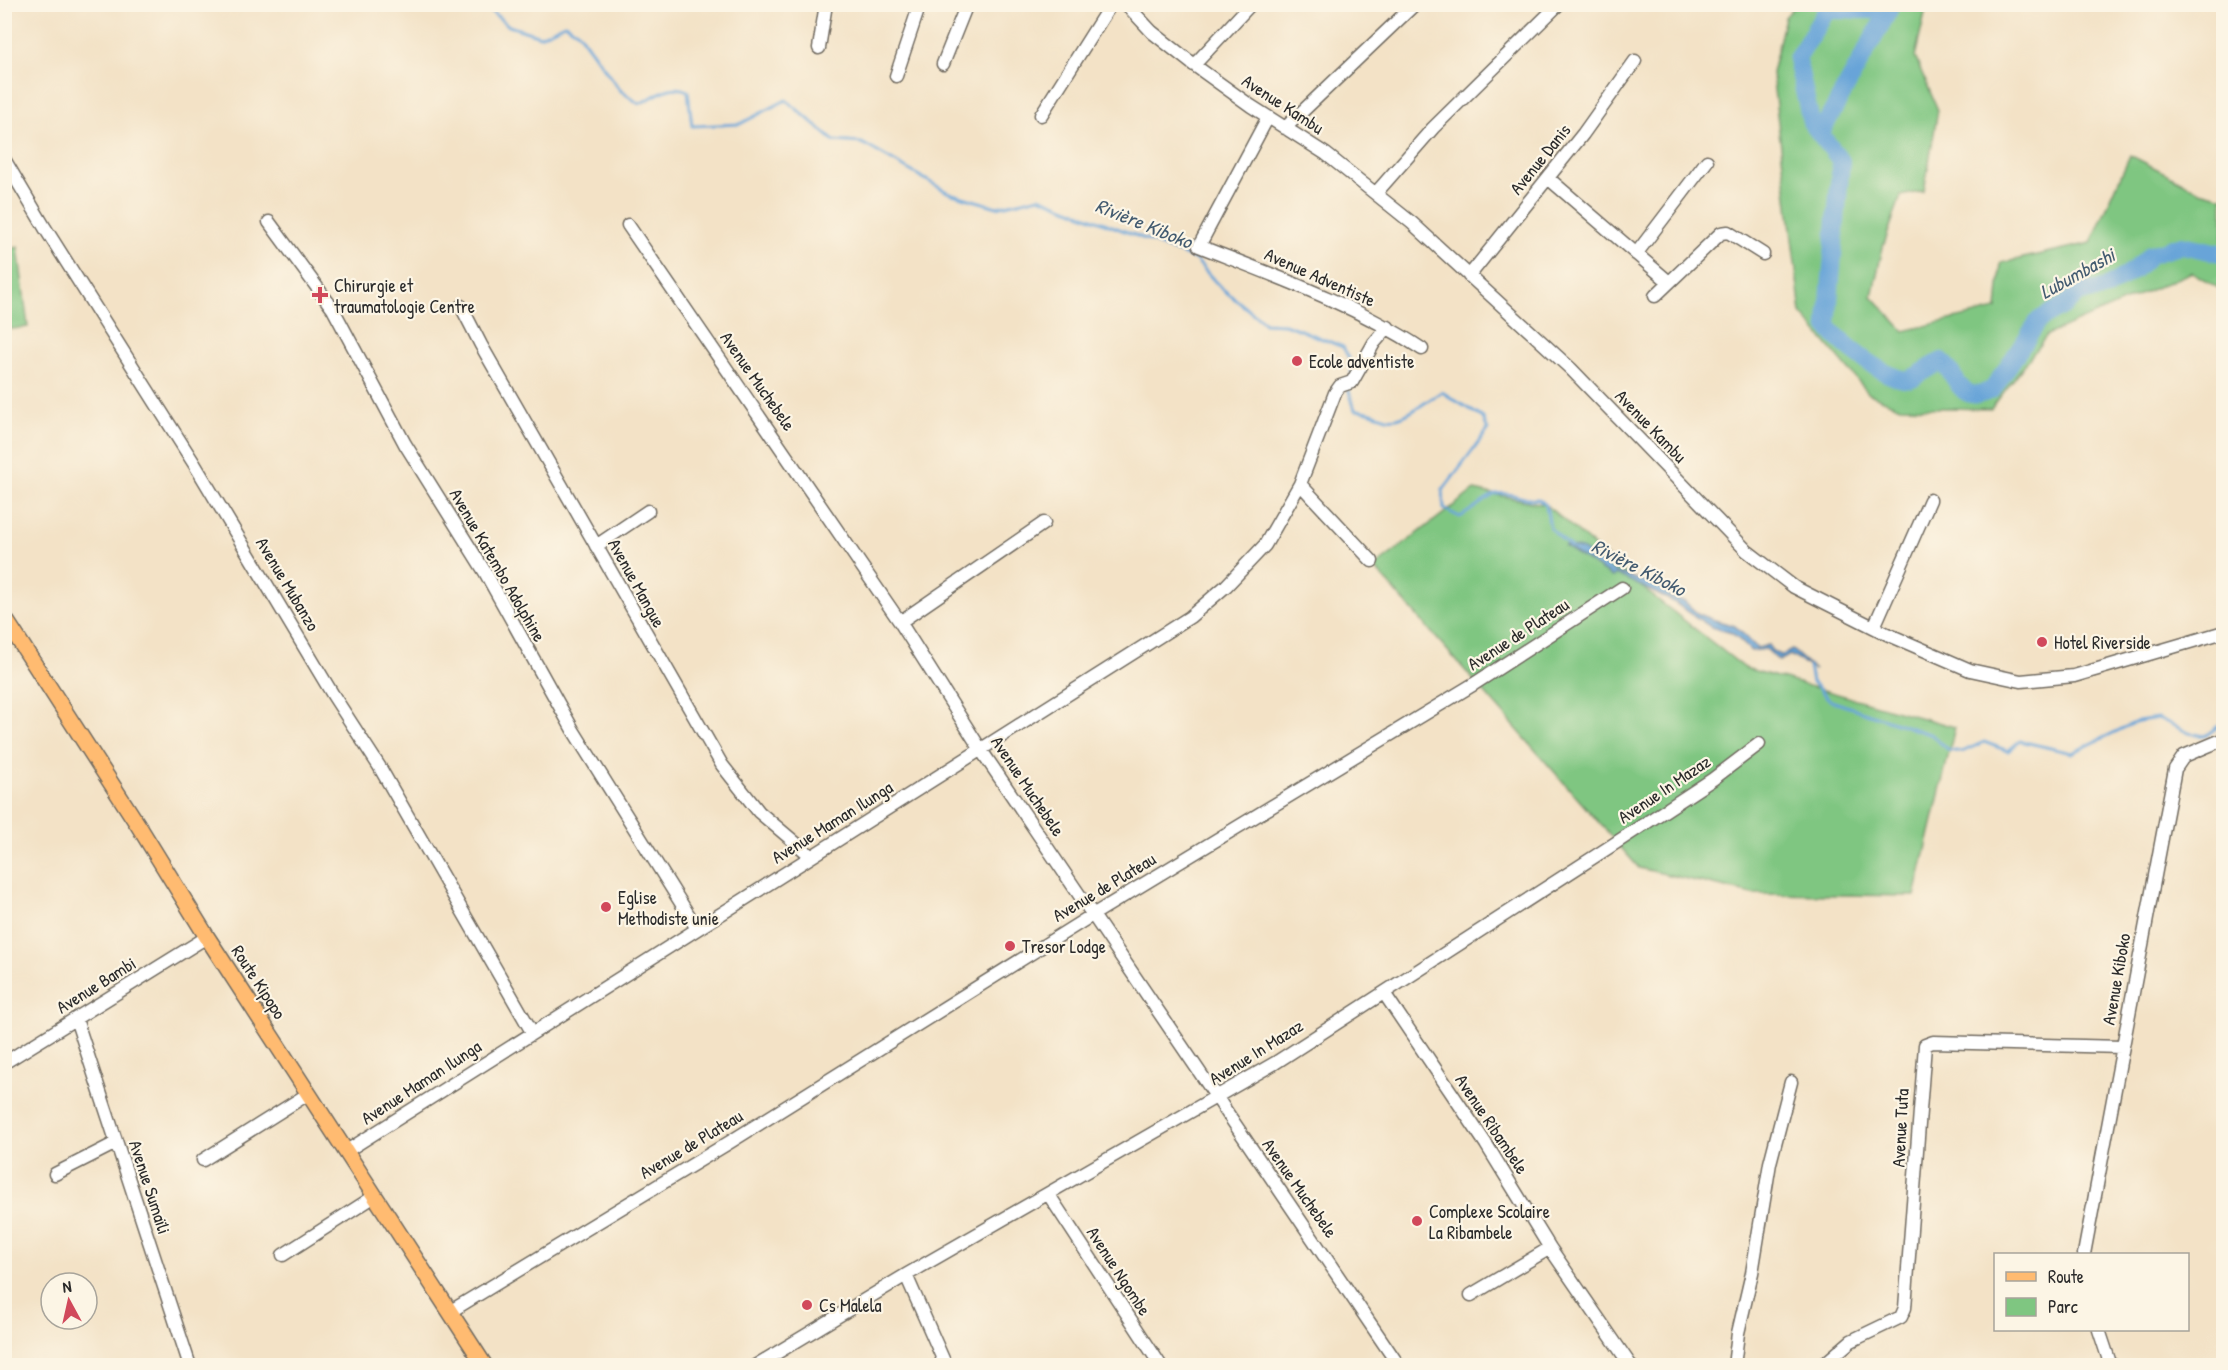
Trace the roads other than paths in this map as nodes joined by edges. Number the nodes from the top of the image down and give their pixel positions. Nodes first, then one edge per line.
1 (826, 4) edge
2 (920, 4) edge
3 (967, 4) edge
4 (1111, 4) edge
5 (1251, 4) edge
6 (1415, 4) edge
7 (1559, 4) edge
8 (1127, 5) edge
9 (819, 48) dead end
10 (1635, 61) dead end
11 (943, 64) dead end
12 (1194, 64) junction
13 (896, 76) dead end
14 (1041, 115) dead end
15 (1268, 117) junction
16 (1285, 128) junction
17 (4, 159) edge
18 (1707, 161) dead end
19 (1548, 178) junction
20 (1376, 193) junction
21 (269, 222) dead end
22 (628, 225) dead end
23 (1636, 254) junction
24 (1763, 254) dead end
25 (1469, 276) junction
26 (1669, 282) junction
27 (1655, 296) dead end
28 (461, 306) dead end
29 (1388, 327) junction
30 (1422, 349) dead end
31 (1300, 484) junction
32 (1930, 500) dead end
33 (648, 511) dead end
34 (1044, 523) dead end
35 (596, 546) junction
36 (1372, 561) dead end
37 (1622, 588) dead end
38 (5, 617) edge
39 (900, 622) junction
40 (1874, 627) junction
41 (2223, 632) edge
42 (2223, 739) edge
43 (1760, 744) dead end
44 (981, 750) junction
45 (811, 856) junction
46 (1094, 914) junction
47 (696, 927) junction
48 (207, 937) junction
49 (1384, 993) junction
50 (76, 1019) junction
51 (532, 1032) junction
52 (2122, 1047) junction
53 (4, 1063) edge
54 (1791, 1082) dead end
55 (308, 1094) junction
56 (1218, 1097) junction
57 (116, 1143) junction
58 (345, 1152) junction
59 (202, 1160) dead end
60 (55, 1174) dead end
61 (1049, 1195) junction
62 (375, 1196) junction
63 (1550, 1248) junction
64 (2084, 1253) edge
65 (283, 1255) dead end
66 (906, 1275) junction
67 (1471, 1295) dead end
68 (451, 1311) junction
69 (2100, 1331) edge
70 (190, 1365) edge
71 (485, 1365) edge
72 (755, 1365) edge
73 (946, 1365) edge
74 (1161, 1365) edge
75 (1399, 1365) edge
76 (1631, 1365) edge
77 (1734, 1365) edge
78 (1822, 1365) edge
79 (2111, 1365) edge

1 - 9 street
2 - 13 street
3 - 11 street
4 - 14 street
5 - 12 street
6 - 16 street
7 - 20 street
8 - 12 street, Avenue Kambu
10 - 19 street, Avenue Danis
12 - 15 street, Avenue Kambu
15 - 16 street, Avenue Kambu
15 - 29 street, Avenue Adventiste
16 - 20 street, Avenue Kambu
17 - 51 street, Avenue Mubanzo
18 - 23 street
19 - 23 street
19 - 25 street, Avenue Danis
20 - 25 street, Avenue Kambu
21 - 47 street, Avenue Katembo Adolphine
22 - 39 street, Avenue Muchebele
23 - 26 street
24 - 26 street
25 - 40 street, Avenue Kambu
26 - 27 street
28 - 35 street, Avenue Mangue
29 - 30 street, Avenue Adventiste
29 - 31 street, Avenue Maman Ilunga
31 - 36 street
31 - 44 street, Avenue Maman Ilunga
32 - 40 street
33 - 35 street
34 - 39 street
35 - 45 street, Avenue Mangue
37 - 46 street, Avenue de Plateau
38 - 48 main road, Route Kipopo
39 - 44 street, Avenue Muchebele
40 - 41 street, Avenue Kambu
42 - 52 street, Avenue Kiboko
43 - 49 street, Avenue In Mazaz
44 - 45 street, Avenue Maman Ilunga
44 - 46 street, Avenue Muchebele
45 - 47 street, Avenue Maman Ilunga
46 - 56 street, Avenue Muchebele
46 - 68 street, Avenue de Plateau
47 - 51 street, Avenue Maman Ilunga
48 - 50 street, Avenue Bambi
48 - 55 main road, Route Kipopo
49 - 56 street, Avenue In Mazaz
49 - 63 street, Avenue Ribambele
50 - 53 street, Avenue Bambi
50 - 57 street, Avenue Sumaïli
51 - 58 street, Avenue Maman Ilunga
52 - 64 street, Avenue Kiboko
52 - 78 street, Avenue Tuta
54 - 77 street
55 - 58 main road, Route Kipopo
55 - 59 street
56 - 61 street, Avenue In Mazaz
56 - 75 street, Avenue Muchebele
57 - 60 street
57 - 70 street, Avenue Sumaïli
58 - 62 main road, Route Kipopo
61 - 66 street, Avenue In Mazaz
61 - 74 street, Avenue Ngombe
62 - 65 street
62 - 68 main road, Route Kipopo
63 - 67 street
63 - 76 street, Avenue Ribambele
66 - 72 street, Avenue In Mazaz
66 - 73 street
68 - 71 main road, Route Kipopo
69 - 79 street

